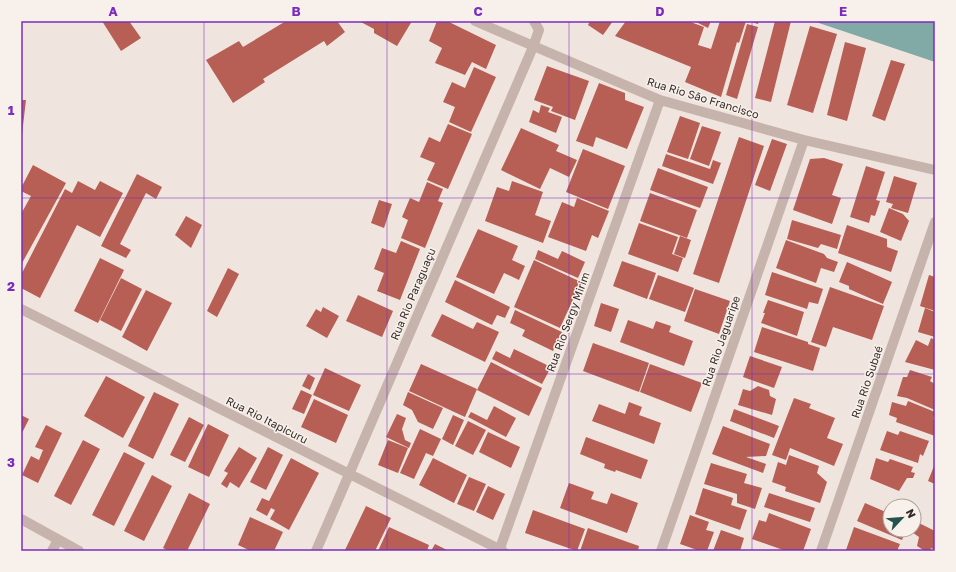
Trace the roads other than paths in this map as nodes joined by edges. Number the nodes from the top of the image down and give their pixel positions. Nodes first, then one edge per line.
1 (474, 21) edge
2 (534, 21) edge
3 (533, 47) junction
4 (660, 100) junction
5 (804, 140) junction
6 (935, 170) edge
7 (935, 222) edge
8 (21, 309) edge
9 (348, 474) junction
10 (21, 519) edge
11 (58, 540) junction
12 (501, 550) edge
13 (52, 551) edge
14 (78, 551) edge
15 (316, 551) edge
16 (661, 551) edge
17 (821, 551) edge

1 - 3 street, Rua Rio São Francisco
2 - 3 street, Rua Rio Paraguaçu
3 - 4 street, Rua Rio São Francisco
3 - 9 street, Rua Rio Paraguaçu
4 - 5 street, Rua Rio São Francisco
4 - 12 street, Rua Rio Sergy Mirim
5 - 6 street, Rua Rio São Francisco
5 - 16 street, Rua Rio Jaguaripe
7 - 17 street, Rua Rio Subaé
8 - 9 street, Rua Rio Itapicuru
9 - 12 street, Rua Rio Itapicuru
9 - 15 street, Rua Rio Paraguaçu
10 - 11 street
11 - 13 street
11 - 14 street

